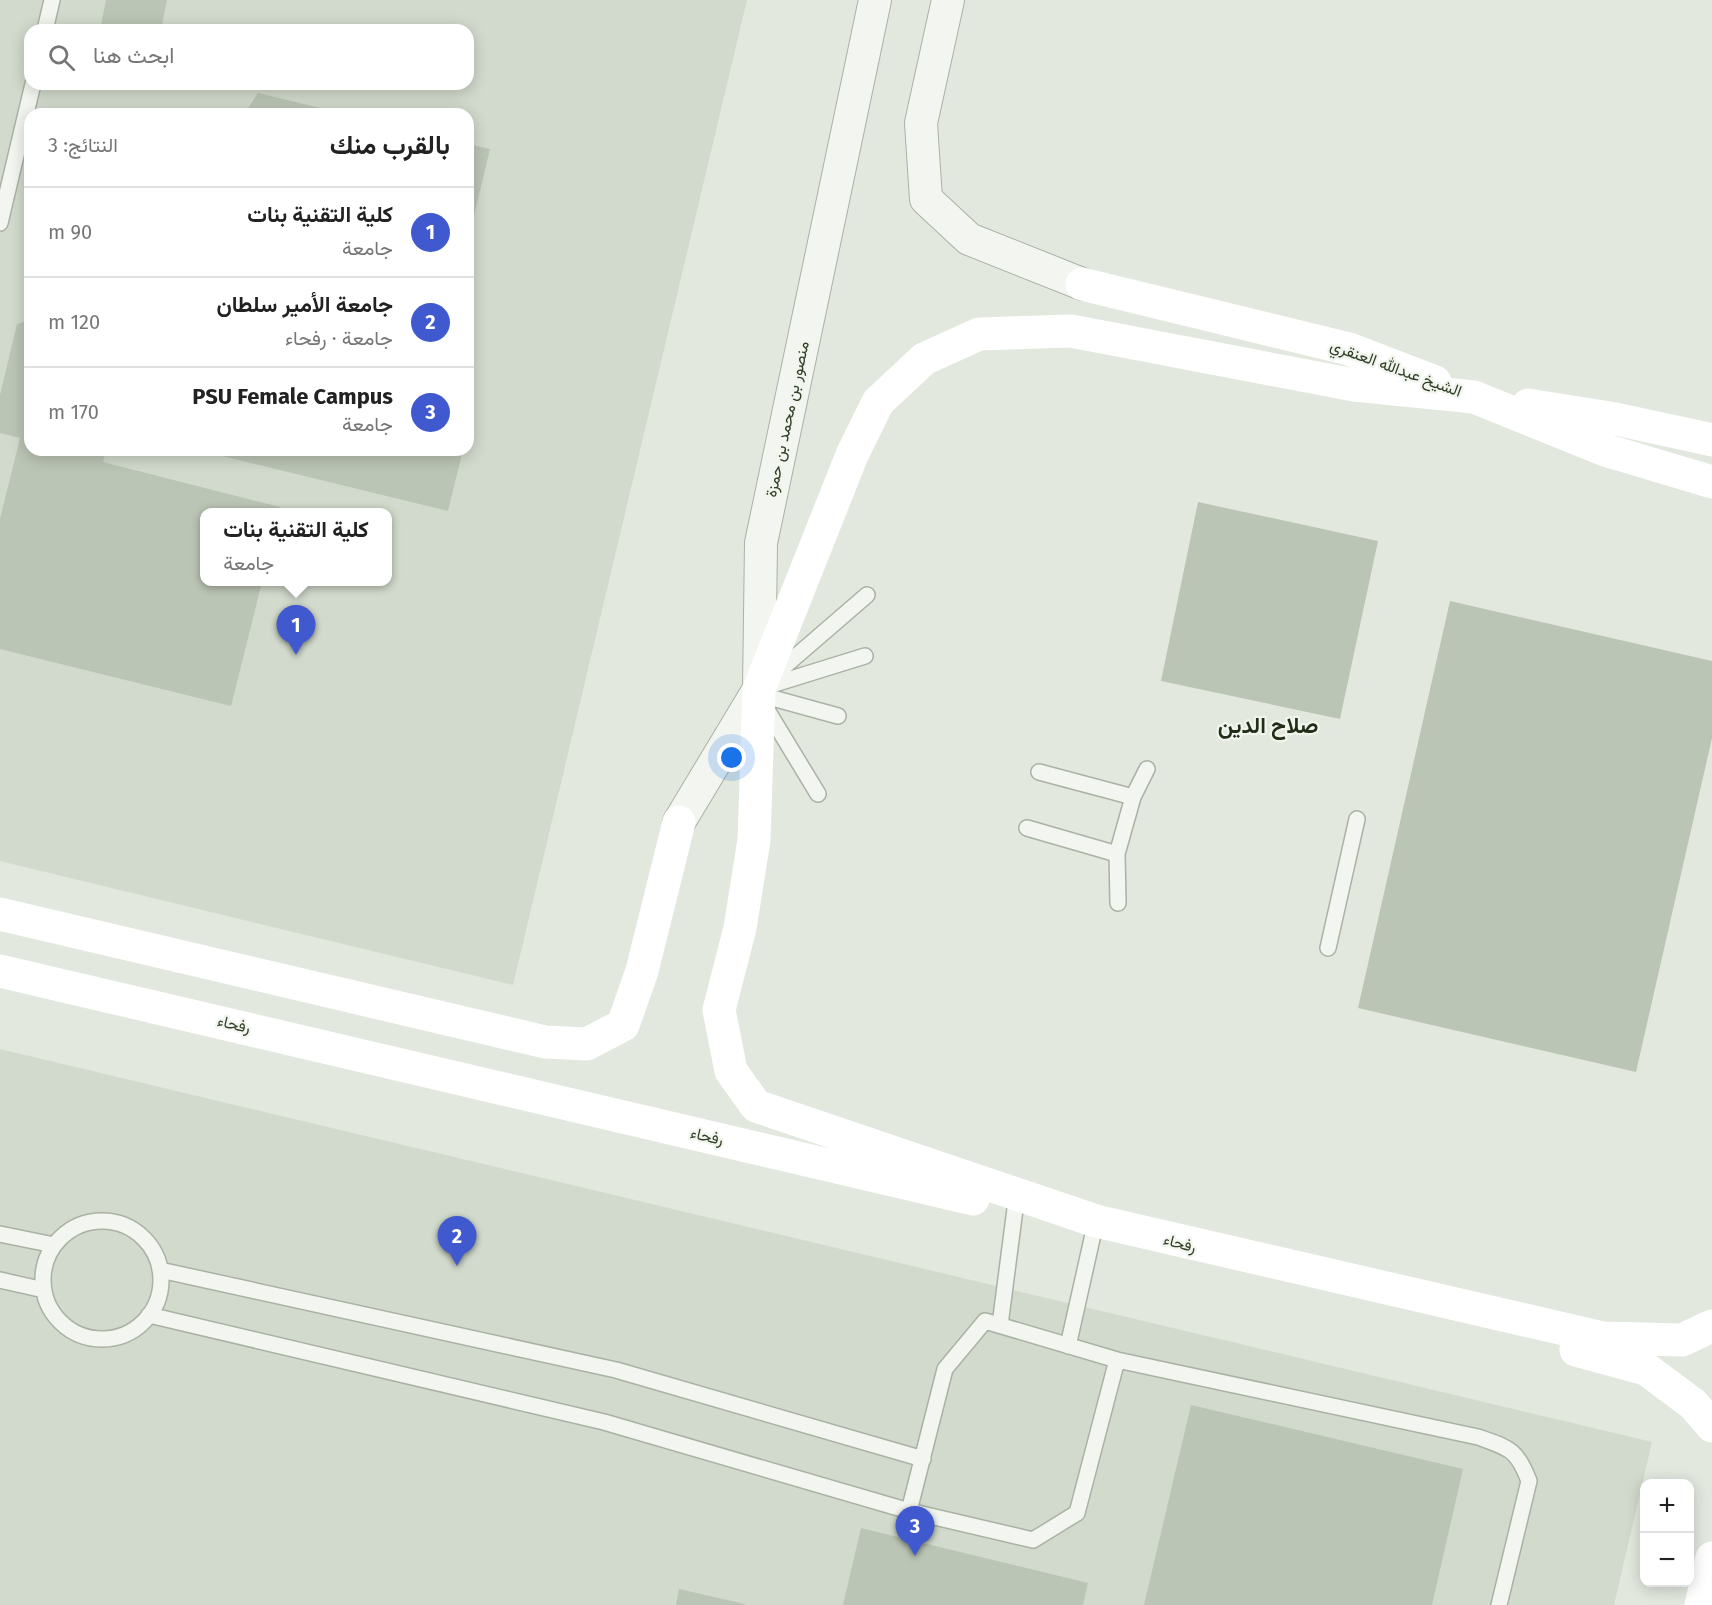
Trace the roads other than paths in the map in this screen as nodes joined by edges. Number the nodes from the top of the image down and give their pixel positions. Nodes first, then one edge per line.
1 (52, 0) edge
2 (875, 0) edge
3 (948, 0) edge
4 (46, 24) edge
5 (32, 90) edge
6 (27, 108) edge
7 (24, 122) edge
8 (0, 224) edge
9 (1082, 284) joint
10 (1474, 397) junction
11 (1712, 440) edge
12 (1712, 482) edge
13 (867, 595) dead end
14 (865, 656) dead end
15 (759, 692) junction
16 (838, 716) dead end
17 (1147, 769) dead end
18 (1039, 772) dead end
19 (818, 794) dead end
20 (1133, 797) junction
21 (1358, 819) dead end
22 (678, 822) joint
23 (1027, 828) dead end
24 (1117, 854) junction
25 (1118, 903) dead end
26 (0, 914) edge
27 (1328, 948) dead end
28 (0, 971) edge
29 (1015, 1209) junction
30 (1096, 1221) junction
31 (0, 1234) edge
32 (54, 1245) junction
33 (160, 1270) junction
34 (0, 1280) edge
35 (44, 1290) junction
36 (149, 1315) junction
37 (1000, 1325) junction
38 (1712, 1326) edge
39 (1068, 1346) junction
40 (1117, 1360) junction
41 (1712, 1426) edge
42 (923, 1459) junction
43 (909, 1511) junction
44 (1712, 1558) edge
45 (1499, 1605) edge
46 (1701, 1605) edge

1 - 4 lane
2 - 15 street, منصور بن محمد بن حمزة
3 - 9 street
5 - 6 lane
7 - 8 lane
9 - 10 street, الشيخ عبدالله العنقري
10 - 11 street, الشيخ عبدالله العنقري
10 - 12 street
10 - 15 street
13 - 15 lane
14 - 15 lane
15 - 16 lane
15 - 19 lane
15 - 22 street
15 - 30 street
17 - 20 lane
18 - 20 lane
20 - 24 lane
21 - 27 lane
22 - 26 street
23 - 24 lane
24 - 25 lane
28 - 29 street, رفحاء
29 - 30 street, رفحاء
29 - 37 lane
30 - 38 street
30 - 39 lane
30 - 41 street, رفحاء
31 - 32 lane
32 - 33 lane
32 - 35 lane
33 - 36 lane
33 - 42 lane
34 - 35 lane
35 - 36 lane
36 - 43 lane
37 - 39 lane
37 - 42 lane
39 - 40 lane
40 - 43 lane
40 - 45 lane
42 - 43 lane
44 - 46 street

